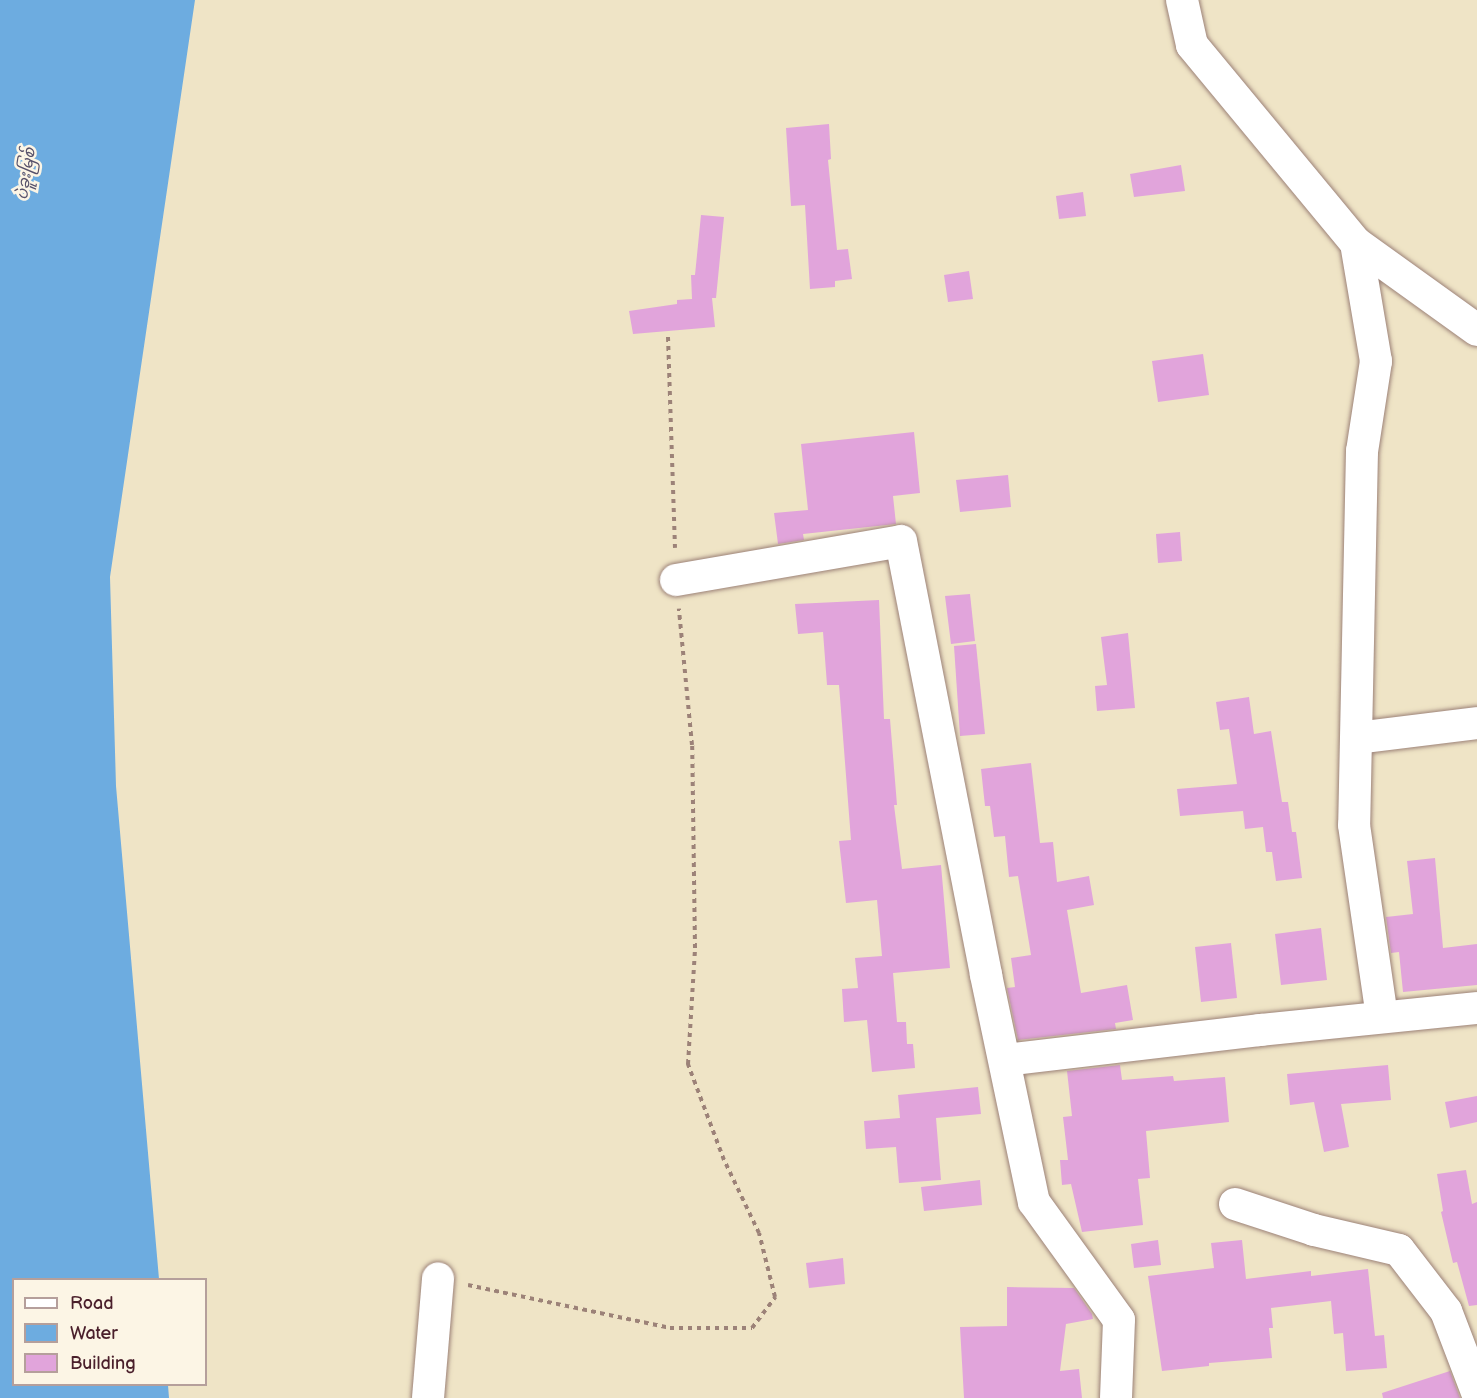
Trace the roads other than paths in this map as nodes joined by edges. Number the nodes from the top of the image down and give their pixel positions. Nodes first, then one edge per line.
1 (1182, 0) edge
2 (1356, 243) junction
3 (1477, 330) edge
4 (676, 580) road end
5 (1477, 723) edge
6 (1357, 738) junction
7 (1477, 1008) edge
8 (1382, 1017) junction
9 (1005, 1060) junction
10 (1235, 1204) dead end
11 (438, 1278) road end
12 (1477, 1392) edge
13 (428, 1398) edge
14 (1116, 1398) edge

1 - 2 street
2 - 3 street
2 - 6 street
4 - 9 street
5 - 6 street
6 - 8 street
7 - 8 street
8 - 9 street
9 - 14 street
10 - 12 street
11 - 13 street

